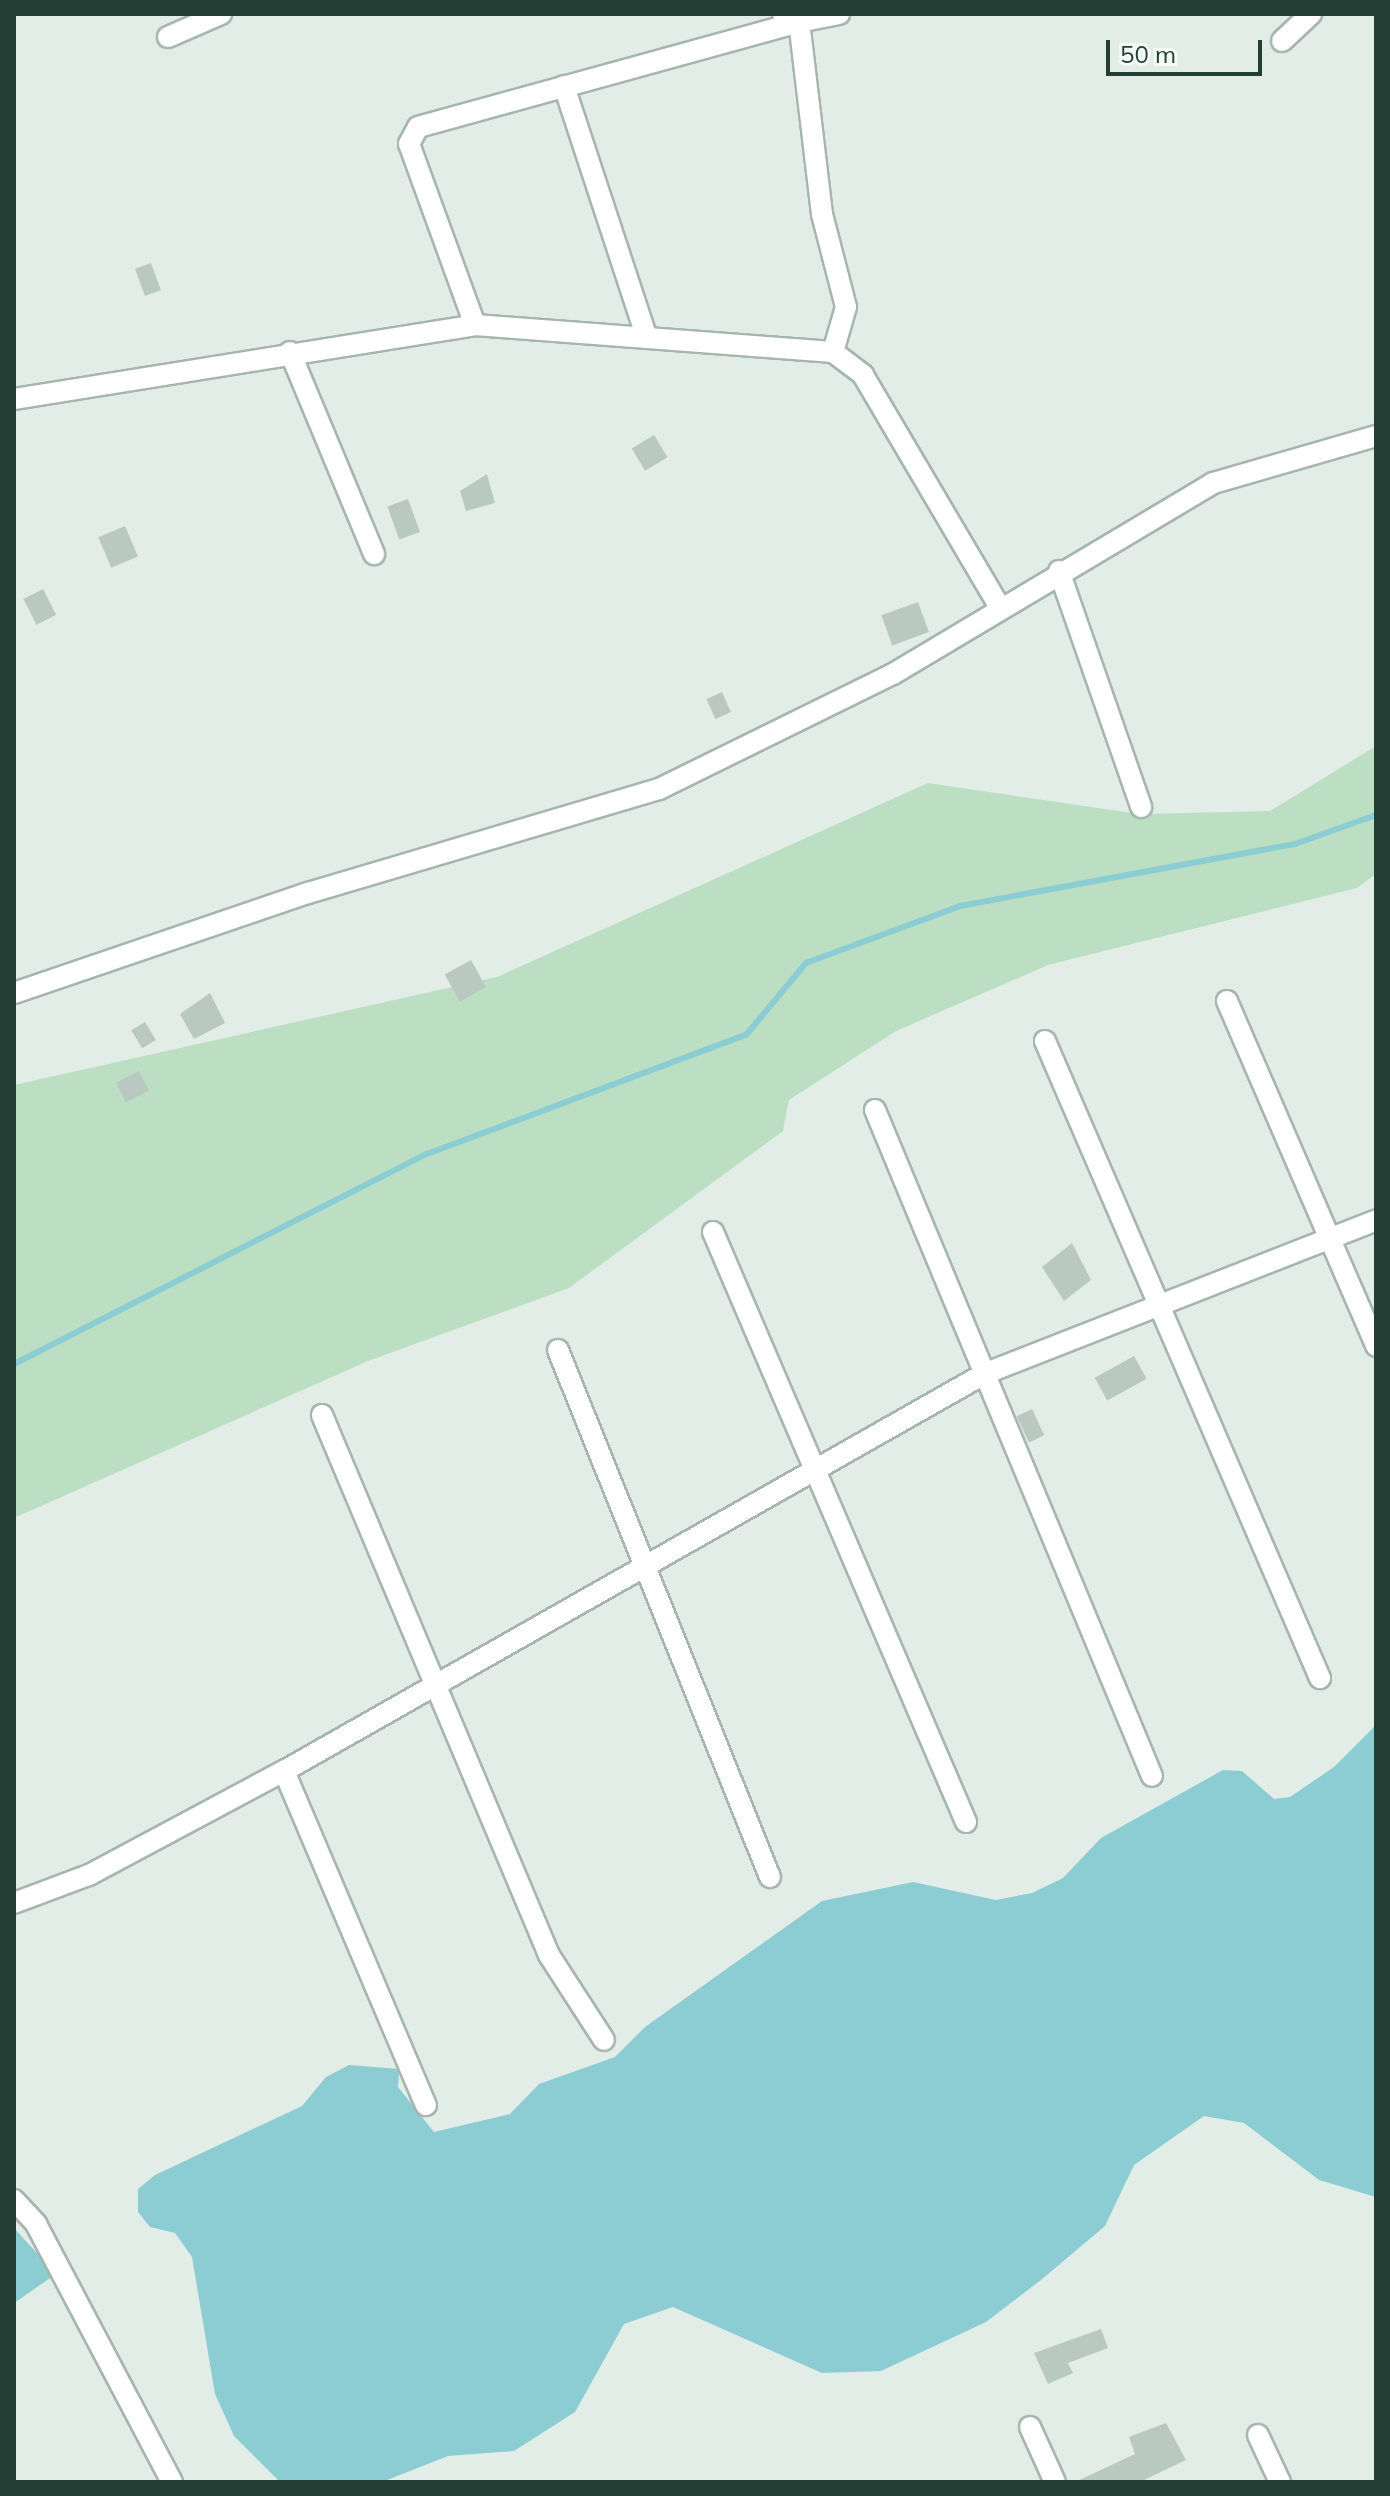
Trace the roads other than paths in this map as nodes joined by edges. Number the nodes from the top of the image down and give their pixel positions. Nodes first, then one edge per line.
1 (221, 14) edge
2 (839, 14) edge
3 (1311, 14) edge
4 (791, 18) edge
5 (168, 37) dead end
6 (1282, 41) dead end
7 (564, 86) junction
8 (475, 325) junction
9 (647, 338) junction
10 (290, 352) junction
11 (833, 352) junction
12 (14, 399) edge
13 (1376, 436) edge
14 (374, 554) dead end
15 (1059, 571) junction
16 (999, 606) junction
17 (1141, 807) dead end
18 (14, 993) edge
19 (1227, 1001) dead end
20 (1045, 1041) dead end
21 (875, 1110) dead end
22 (1376, 1220) edge
23 (713, 1232) dead end
24 (1327, 1240) junction
25 (1160, 1309) junction
26 (1376, 1346) edge
27 (558, 1350) dead end
28 (984, 1374) junction
29 (322, 1415) dead end
30 (815, 1470) junction
31 (645, 1563) junction
32 (1320, 1678) dead end
33 (434, 1685) junction
34 (284, 1771) junction
35 (1152, 1776) dead end
36 (966, 1822) dead end
37 (770, 1877) dead end
38 (14, 1903) edge
39 (604, 2040) dead end
40 (426, 2105) dead end
41 (14, 2200) edge
42 (1030, 2427) dead end
43 (1258, 2435) dead end
44 (172, 2482) edge
45 (1055, 2482) edge
46 (1280, 2482) edge

1 - 5 street
2 - 4 street
3 - 6 street
4 - 7 street
4 - 11 street
7 - 8 street
7 - 9 street
8 - 9 street
8 - 10 street
9 - 11 street
10 - 12 street
10 - 14 street
11 - 16 street
13 - 15 street
15 - 16 street
15 - 17 street
16 - 18 street
19 - 24 street
20 - 25 street
21 - 28 street
22 - 24 street
23 - 30 street
24 - 25 street
24 - 26 street
25 - 28 street
25 - 32 street
27 - 31 street
28 - 30 street
28 - 35 street
29 - 33 street
30 - 31 street
30 - 36 street
31 - 33 street
31 - 37 street
33 - 34 street
33 - 39 street
34 - 38 street
34 - 40 street
41 - 44 street
42 - 45 street
43 - 46 street

